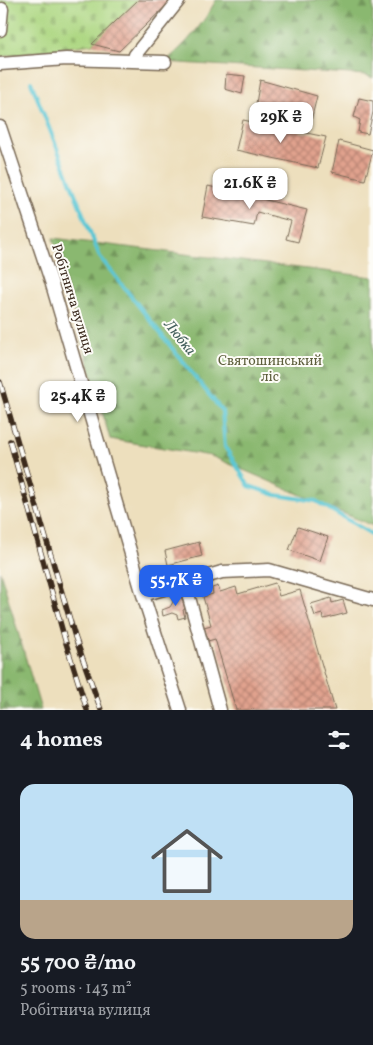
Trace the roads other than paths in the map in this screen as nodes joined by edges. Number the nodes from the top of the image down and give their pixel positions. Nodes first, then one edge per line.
1 (179, 0) edge
2 (2, 9) dead end
3 (0, 30) edge
4 (134, 61) junction
5 (165, 62) dead end
6 (0, 64) edge
7 (0, 128) edge
8 (185, 583) junction
9 (143, 595) junction
10 (373, 600) edge
11 (180, 710) edge
12 (220, 710) edge

1 - 4 street
2 - 3 street
4 - 5 street
4 - 6 street
7 - 9 street, Робітнича вулиця
8 - 9 street
8 - 10 street
8 - 12 street
9 - 11 street, Робітнича вулиця

